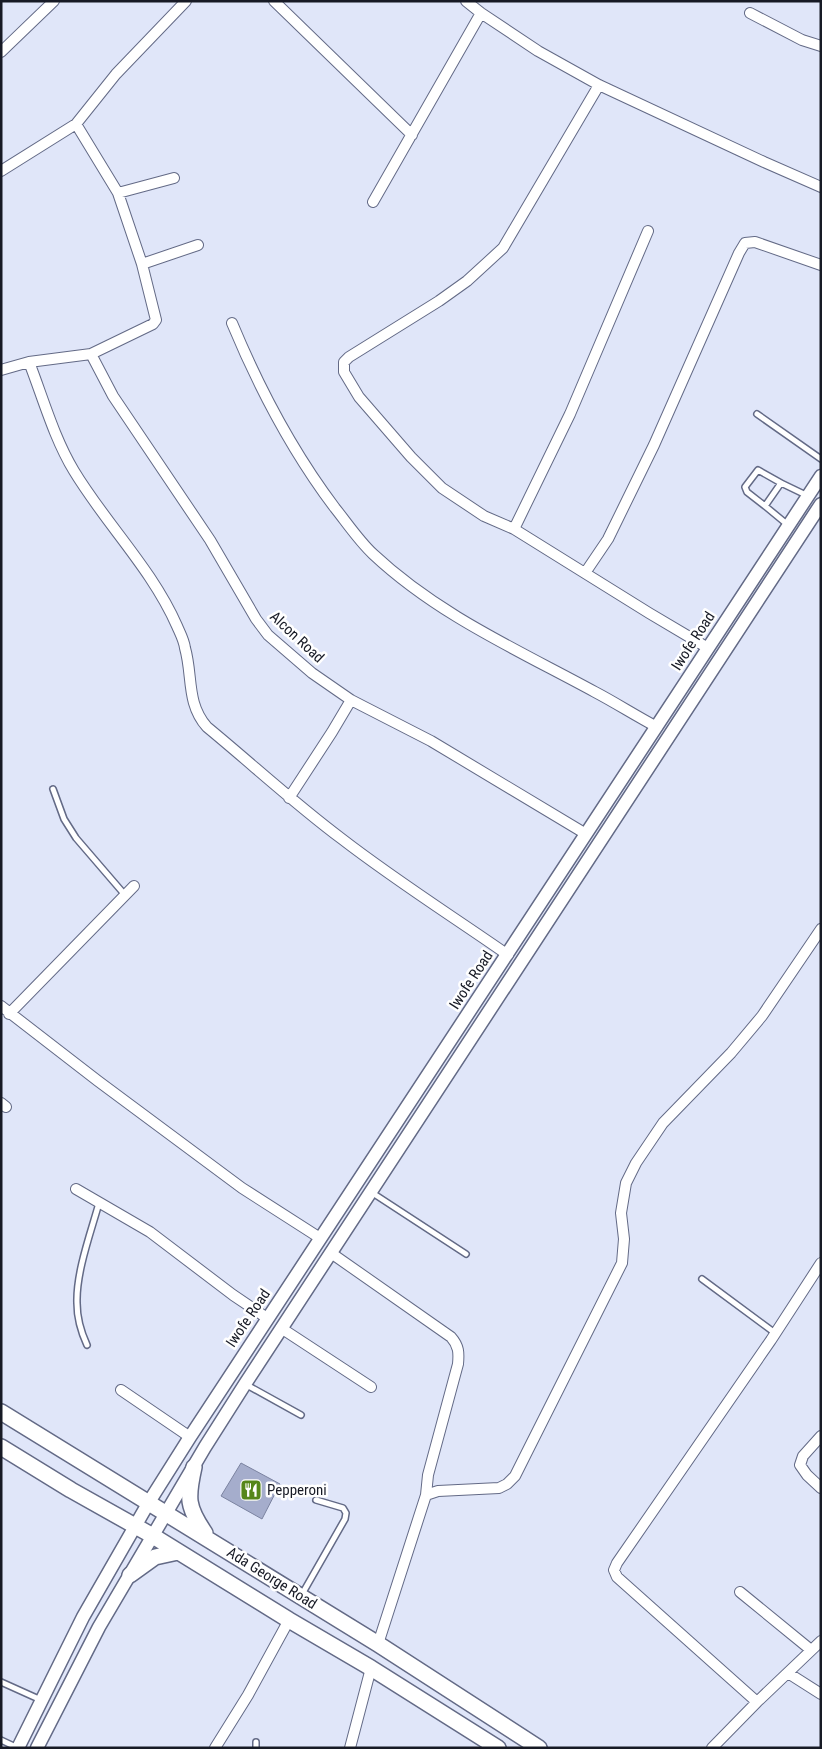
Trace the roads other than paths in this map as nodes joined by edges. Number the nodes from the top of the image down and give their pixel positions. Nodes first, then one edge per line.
1 (54, 1) edge
2 (186, 1) edge
3 (274, 1) edge
4 (469, 2) edge
5 (481, 13) junction
6 (750, 13) dead end
7 (821, 46) edge
8 (1, 52) edge
9 (599, 85) junction
10 (76, 124) junction
11 (412, 134) junction
12 (1, 171) edge
13 (174, 178) dead end
14 (821, 187) edge
15 (118, 193) junction
16 (373, 202) dead end
17 (648, 231) dead end
18 (198, 245) dead end
19 (142, 264) junction
20 (821, 265) edge
21 (232, 323) dead end
22 (91, 354) junction
23 (29, 362) junction
24 (1, 370) edge
25 (758, 414) dead end
26 (821, 459) edge
27 (821, 476) edge
28 (781, 483) junction
29 (808, 496) junction
30 (765, 506) junction
31 (819, 510) edge
32 (788, 526) junction
33 (514, 529) junction
34 (586, 573) junction
35 (708, 648) junction
36 (351, 700) junction
37 (657, 727) junction
38 (53, 789) dead end
39 (289, 798) junction
40 (586, 834) junction
41 (134, 886) dead end
42 (126, 895) junction
43 (821, 929) edge
44 (508, 955) junction
45 (5, 1010) edge
46 (76, 1189) dead end
47 (371, 1192) junction
48 (100, 1202) junction
49 (320, 1238) junction
50 (331, 1253) junction
51 (466, 1254) dead end
52 (821, 1263) edge
53 (702, 1279) dead end
54 (267, 1318) junction
55 (281, 1328) junction
56 (775, 1333) junction
57 (87, 1345) dead end
58 (245, 1384) junction
59 (371, 1387) dead end
60 (121, 1390) dead end
61 (1, 1412) edge
62 (301, 1415) dead end
63 (190, 1436) junction
64 (821, 1436) edge
65 (1, 1447) edge
66 (194, 1467) junction
67 (821, 1488) edge
68 (426, 1495) junction
69 (316, 1500) dead end
70 (149, 1502) junction
71 (167, 1513) junction
72 (135, 1526) junction
73 (153, 1536) junction
74 (209, 1539) junction
75 (178, 1552) junction
76 (130, 1575) junction
77 (740, 1592) dead end
78 (301, 1596) junction
79 (289, 1620) junction
80 (821, 1641) edge
81 (378, 1644) junction
82 (811, 1650) junction
83 (371, 1668) junction
84 (788, 1673) junction
85 (1, 1682) edge
86 (821, 1694) edge
87 (41, 1700) junction
88 (758, 1702) junction
89 (1, 1740) edge
90 (18, 1748) edge
91 (37, 1748) edge
92 (215, 1748) edge
93 (350, 1748) edge
94 (498, 1748) edge
95 (539, 1748) edge
96 (712, 1748) edge

1 - 8 street
2 - 10 street
3 - 11 street
4 - 5 street
5 - 9 street
5 - 11 street
6 - 7 street
9 - 14 street
9 - 33 street
10 - 12 street
10 - 15 street
11 - 16 street
13 - 15 street
15 - 19 street
17 - 33 street
18 - 19 street
19 - 22 street
20 - 34 street
21 - 37 street
22 - 23 street
22 - 36 street, Alcon Road
23 - 24 street
23 - 39 street
25 - 26 lane
27 - 29 street, Iwofe Road
28 - 29 lane
28 - 30 lane
28 - 30 lane
29 - 32 street, Iwofe Road
30 - 32 lane
31 - 47 street
32 - 35 street, Iwofe Road
33 - 34 street
34 - 35 street
35 - 37 street, Iwofe Road
36 - 39 street
36 - 40 street, Alcon Road
37 - 40 street, Iwofe Road
38 - 42 lane
39 - 44 street
40 - 44 street, Iwofe Road
41 - 42 street
42 - 45 street
43 - 68 street
44 - 49 street, Iwofe Road
45 - 49 street
46 - 48 street
47 - 50 street
47 - 51 lane
48 - 54 street
48 - 57 lane
49 - 54 street, Iwofe Road
50 - 55 street
50 - 68 street
52 - 56 street
53 - 56 lane
54 - 63 street, Iwofe Road
55 - 58 street
55 - 59 street
56 - 88 street
58 - 62 lane
58 - 66 street
60 - 63 street
61 - 70 main road, Ada George Road
63 - 70 street, Iwofe Road
64 - 67 street
65 - 72 main road, Ada George Road
66 - 71 street
66 - 74 main road
68 - 81 street
69 - 78 lane
70 - 71 main road, Ada George Road
70 - 72 street, Iwofe Road
71 - 73 street
71 - 74 main road, Ada George Road
72 - 73 main road, Ada George Road
72 - 87 street, Iwofe Road
73 - 75 main road, Ada George Road
73 - 76 street
74 - 78 main road, Ada George Road
75 - 76 main road
75 - 79 main road, Ada George Road
76 - 91 street
77 - 82 street
78 - 81 main road, Ada George Road
79 - 83 main road, Ada George Road
79 - 92 street
80 - 82 street
81 - 95 main road, Ada George Road
82 - 84 street
83 - 93 street
83 - 94 main road, Ada George Road
84 - 86 street
84 - 88 street
85 - 87 lane
87 - 90 street, Iwofe Road
88 - 96 street
89 - 90 lane

